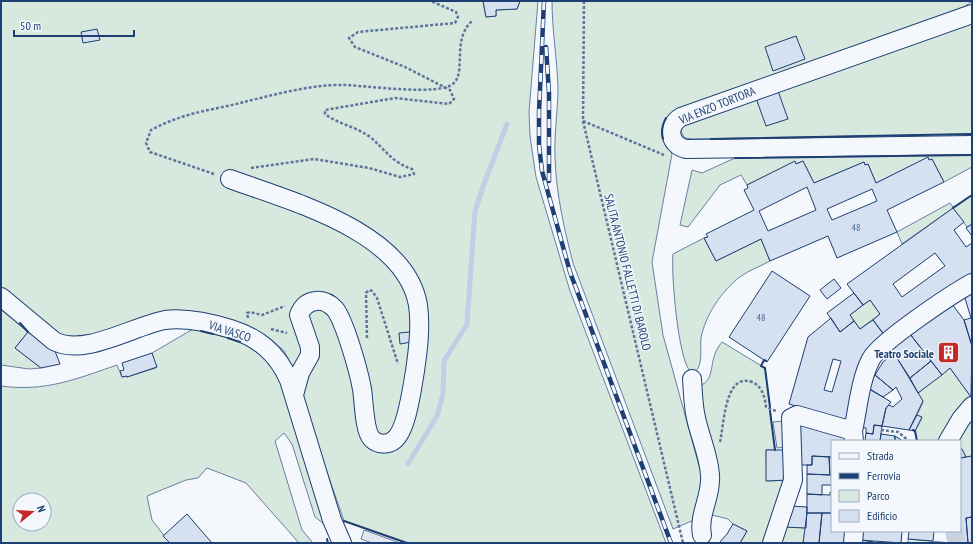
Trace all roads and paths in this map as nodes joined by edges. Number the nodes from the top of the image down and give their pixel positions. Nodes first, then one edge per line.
1 (431, 1) edge
2 (584, 1) edge
3 (972, 14) edge
4 (472, 21) dead end
5 (446, 88) junction
6 (583, 120) junction
7 (972, 145) edge
8 (668, 157) dead end
9 (249, 169) dead end
10 (230, 179) joint
11 (972, 283) edge
12 (1, 297) edge
13 (692, 379) dead end
14 (294, 395) junction
15 (972, 406) edge
16 (766, 407) dead end
17 (881, 430) dead end
18 (854, 436) edge
19 (908, 440) edge
20 (949, 440) edge
21 (709, 466) junction
22 (854, 532) edge
23 (702, 535) dead end
24 (344, 542) edge
25 (683, 543) edge
26 (772, 543) edge
27 (853, 543) edge

1 - 5 path
2 - 6 path, SALITA ANTONIO FALLETTI DI BAROLO
3 - 7 street, VIA ENZO TORTORA
4 - 5 path
5 - 9 path
5 - 10 path
6 - 8 path
6 - 25 path, SALITA ANTONIO FALLETTI DI BAROLO
10 - 14 street
11 - 18 street
12 - 14 street, VIA VASCO
13 - 21 street
14 - 24 street, VIA VASCO
15 - 20 street
16 - 21 path
17 - 19 path
18 - 26 street
21 - 23 street
22 - 27 street

